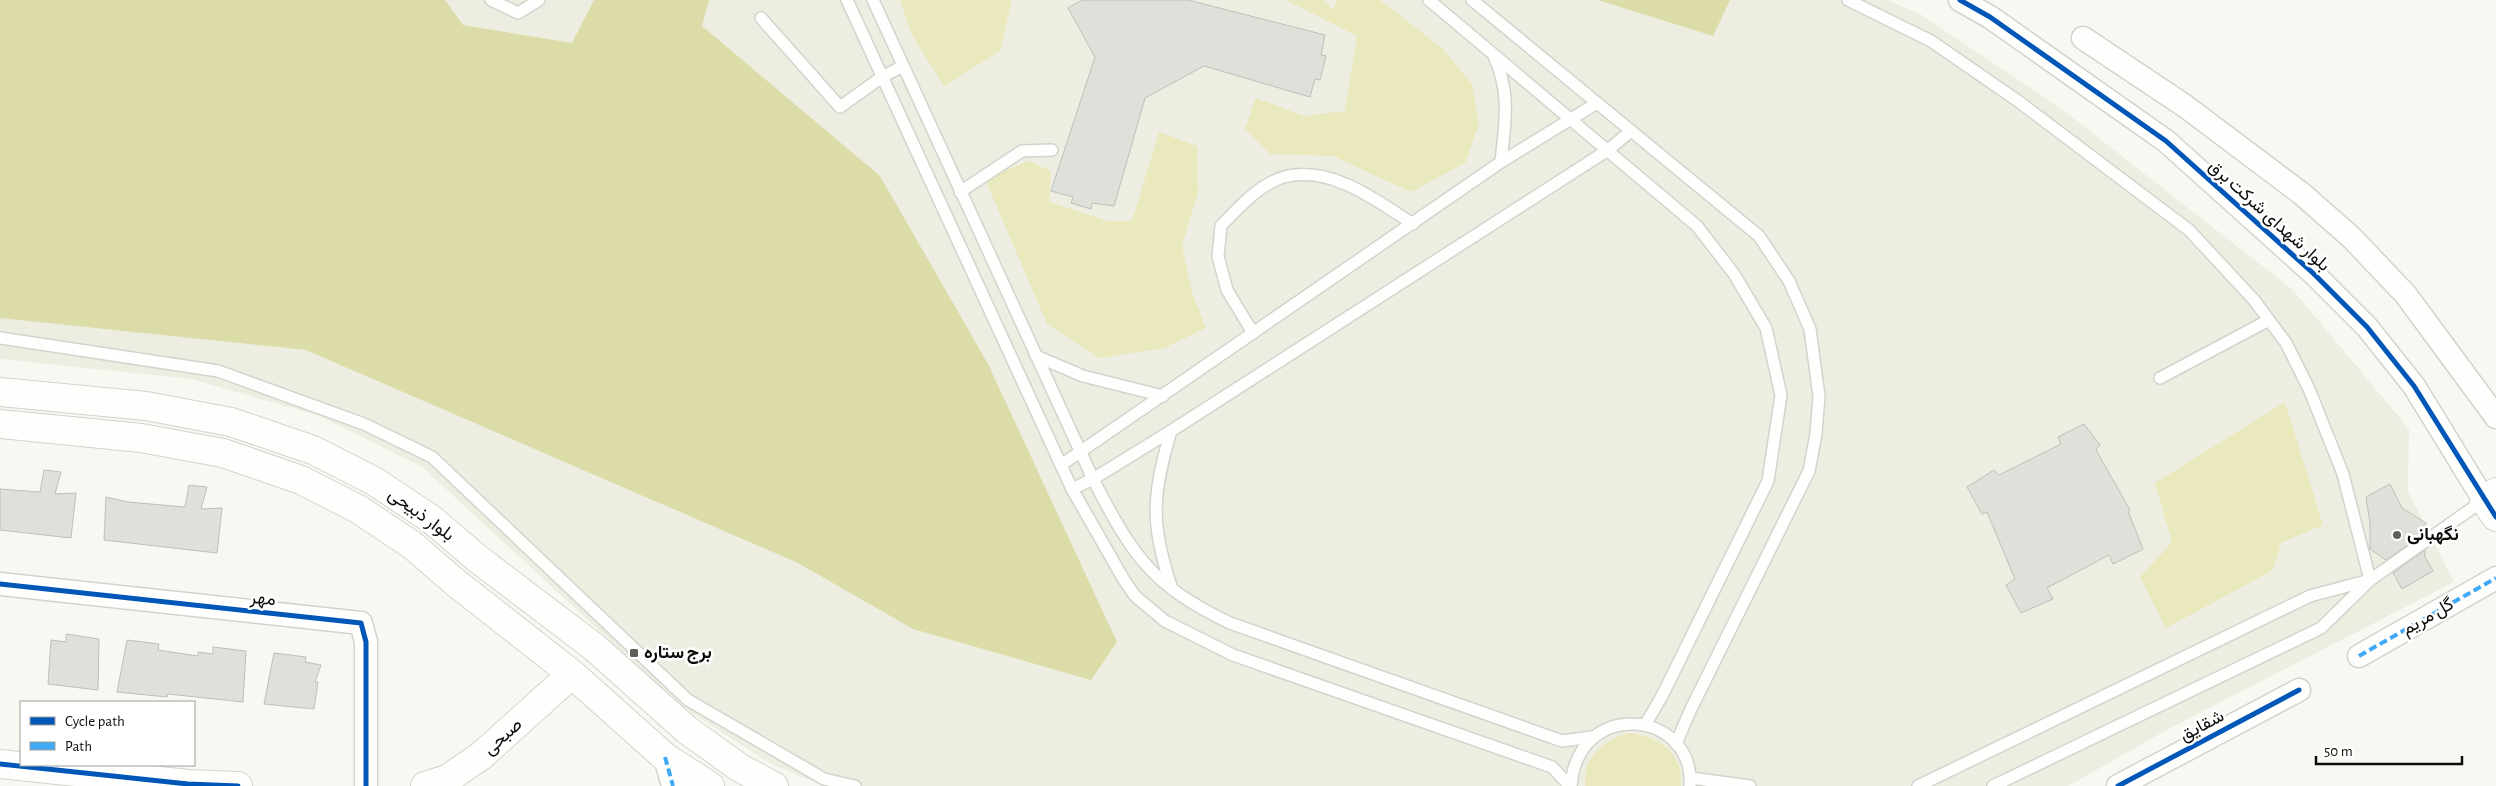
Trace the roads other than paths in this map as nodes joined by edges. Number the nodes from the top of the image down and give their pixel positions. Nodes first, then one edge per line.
1 (491, 0) edge
2 (539, 0) edge
3 (847, 0) edge
4 (873, 0) edge
5 (1429, 0) edge
6 (1472, 0) edge
7 (1848, 0) edge
8 (1960, 0) edge
9 (761, 18) dead end
10 (2083, 38) dead end
11 (1492, 53) junction
12 (903, 66) junction
13 (882, 77) junction
14 (1597, 103) junction
15 (1570, 119) junction
16 (1631, 132) junction
17 (1052, 150) dead end
18 (1608, 150) junction
19 (1501, 162) junction
20 (960, 192) junction
21 (1413, 224) junction
22 (2269, 320) junction
23 (1253, 333) junction
24 (0, 338) edge
25 (1036, 356) junction
26 (2160, 378) dead end
27 (0, 392) edge
28 (1163, 396) junction
29 (2496, 417) edge
30 (0, 424) edge
31 (1171, 430) junction
32 (1080, 451) junction
33 (1061, 465) junction
34 (1093, 479) junction
35 (1072, 489) junction
36 (2492, 503) edge
37 (2496, 578) edge
38 (2370, 580) junction
39 (0, 584) edge
40 (1172, 590) junction
41 (594, 647) junction
42 (2359, 656) dead end
43 (572, 674) junction
44 (2300, 690) dead end
45 (1645, 725) junction
46 (1592, 737) junction
47 (1676, 744) junction
48 (665, 756) junction
49 (0, 764) edge
50 (1690, 782) edge
51 (188, 785) edge
52 (238, 786) edge
53 (366, 786) edge
54 (424, 786) edge
55 (673, 786) edge
56 (710, 786) edge
57 (774, 786) edge
58 (855, 786) edge
59 (1571, 786) edge
60 (1750, 786) edge
61 (1918, 786) edge
62 (1993, 786) edge
63 (2118, 786) edge

1 - 2 lane
3 - 13 lane
4 - 12 lane
5 - 11 lane
6 - 14 lane
7 - 22 lane
8 - 36 street, بلوار شهدای شرکت برق
9 - 13 lane
10 - 29 street
11 - 15 lane
11 - 19 lane
12 - 13 lane
12 - 20 lane
13 - 33 lane
14 - 15 lane
14 - 16 lane
15 - 18 lane
15 - 19 lane
16 - 18 lane
16 - 47 lane
17 - 20 lane
18 - 31 lane
18 - 45 lane
19 - 21 lane
20 - 25 lane
21 - 23 lane
21 - 23 lane
22 - 26 lane
22 - 38 lane
23 - 28 lane
24 - 58 lane
25 - 28 lane
25 - 32 lane
27 - 41 main road, بلوار ذبیحی
28 - 32 lane
30 - 43 main road, بلوار ذبیحی
31 - 34 lane
31 - 40 lane
32 - 33 lane
32 - 34 lane
33 - 35 lane
34 - 35 lane
34 - 40 lane
35 - 59 lane
36 - 38 lane
37 - 42 street, گل مریم
38 - 61 lane
38 - 62 lane
39 - 53 street, مهر
40 - 46 lane
41 - 43 main road, صبحی
41 - 57 main road, بلوار ذبیحی
43 - 48 main road, بلوار ذبیحی
43 - 54 main road, صبحی
44 - 63 street, شقایق
45 - 46 lane
45 - 47 lane
46 - 59 lane
47 - 50 lane
48 - 55 street
48 - 56 main road, بلوار ذبیحی
49 - 51 main road
50 - 60 lane
51 - 52 main road

